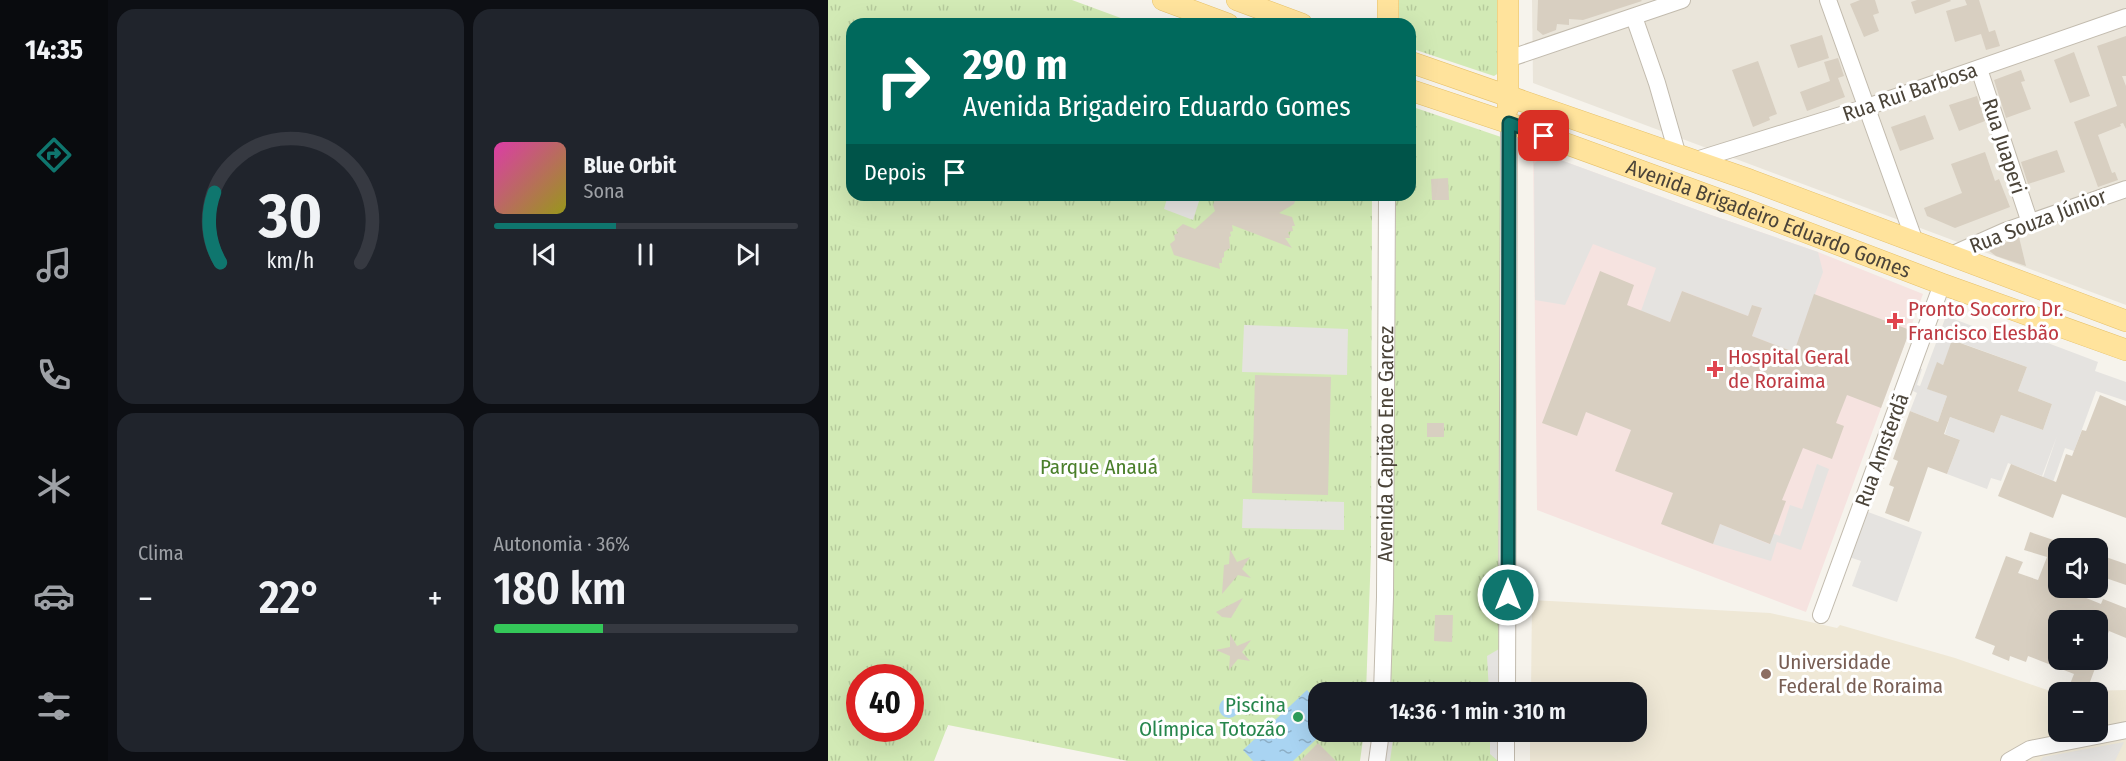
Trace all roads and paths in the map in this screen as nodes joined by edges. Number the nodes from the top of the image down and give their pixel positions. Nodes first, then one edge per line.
1 (1163, 0) edge
2 (1237, 0) edge
3 (1388, 0) edge
4 (1508, 0) edge
5 (1682, 0) edge
6 (1827, 0) edge
7 (1634, 17) junction
8 (2126, 17) edge
9 (1212, 18) edge
10 (1286, 18) edge
11 (1388, 18) edge
12 (1508, 59) junction
13 (1416, 64) edge
14 (1979, 69) junction
15 (1416, 92) edge
16 (1507, 96) junction
17 (1866, 107) junction
18 (1509, 123) junction
19 (1686, 158) junction
20 (1750, 180) junction
21 (2126, 189) edge
22 (1793, 197) junction
23 (1387, 201) edge
24 (1732, 204) junction
25 (2030, 223) junction
26 (1784, 224) junction
27 (1915, 242) junction
28 (1951, 255) junction
29 (1942, 284) junction
30 (2125, 321) edge
31 (2117, 347) edge
32 (1821, 615) dead end
33 (1382, 682) edge
34 (1507, 682) edge
35 (2126, 730) edge
36 (1380, 742) edge
37 (1506, 742) edge
38 (1377, 761) edge
39 (1506, 761) edge
40 (2009, 761) edge

1 - 9 main road
2 - 10 main road
3 - 11 main road
4 - 12 main road
5 - 7 street
6 - 17 street
7 - 12 street
7 - 19 street
8 - 14 street, Rua Rui Barbosa
12 - 16 main road
13 - 16 main road, Avenida Brigadeiro Eduardo Gomes
14 - 17 street, Rua Rui Barbosa
14 - 25 street, Rua Juaperi
15 - 18 main road, Avenida Brigadeiro Eduardo Gomes
16 - 18 main road
16 - 19 main road, Avenida Brigadeiro Eduardo Gomes
17 - 19 street, Rua Rui Barbosa
17 - 27 street
18 - 24 main road, Avenida Brigadeiro Eduardo Gomes
18 - 34 street
19 - 20 main road, Avenida Brigadeiro Eduardo Gomes
20 - 22 main road, Avenida Brigadeiro Eduardo Gomes
20 - 24 main road
21 - 25 street, Rua Souza Júnior
22 - 26 main road
22 - 27 main road, Avenida Brigadeiro Eduardo Gomes
23 - 33 street, Avenida Capitão Ene Garcez
24 - 26 main road, Avenida Brigadeiro Eduardo Gomes
25 - 28 street, Rua Souza Júnior
26 - 29 main road, Avenida Brigadeiro Eduardo Gomes
27 - 28 main road, Avenida Brigadeiro Eduardo Gomes
28 - 30 main road, Avenida Brigadeiro Eduardo Gomes
29 - 31 main road, Avenida Brigadeiro Eduardo Gomes
29 - 32 street, Rua Amsterdã
30 - 31 main road
35 - 40 street
36 - 38 street
37 - 39 street

